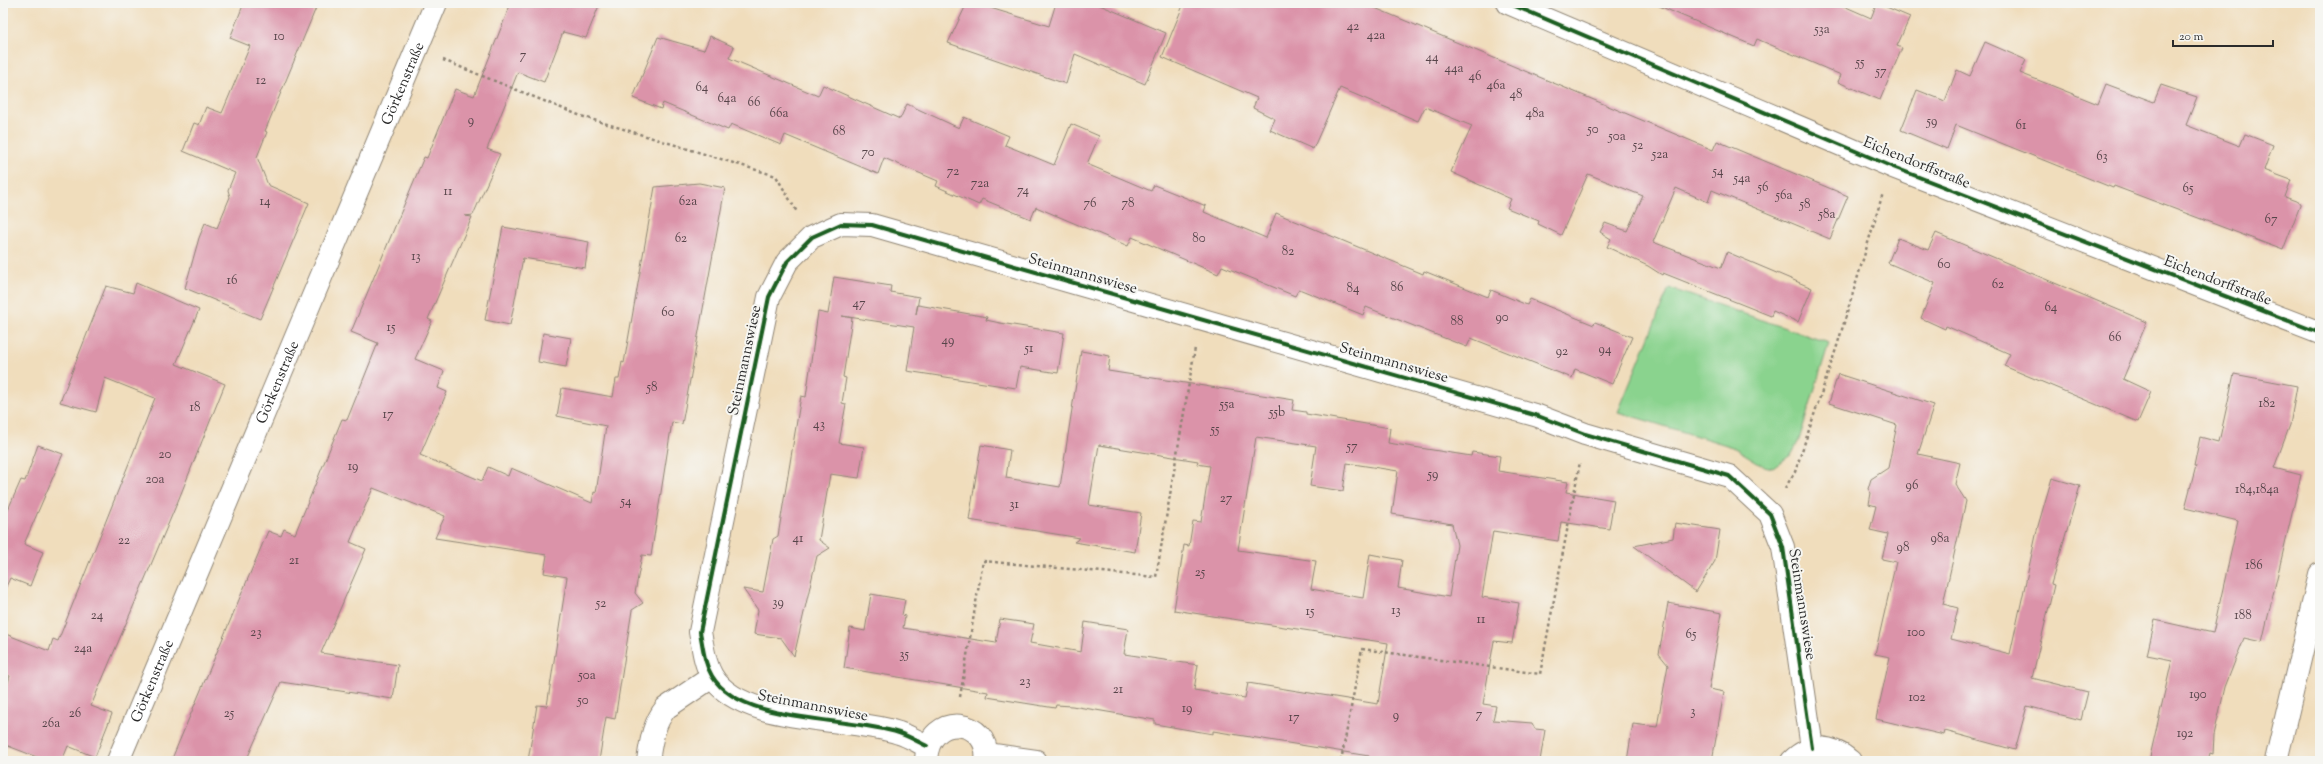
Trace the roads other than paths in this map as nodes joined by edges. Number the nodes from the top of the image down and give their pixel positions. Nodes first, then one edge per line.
1 (436, 3) edge
2 (1508, 3) edge
3 (2320, 333) edge
4 (2320, 574) edge
5 (712, 677) junction
6 (1812, 748) junction
7 (926, 754) edge
8 (987, 758) edge
9 (118, 761) edge
10 (648, 761) edge
11 (1036, 761) edge
12 (1792, 761) edge
13 (1850, 761) edge
14 (2276, 761) edge

1 - 9 street, Görkenstraße
2 - 3 street, Eichendorffstraße
4 - 14 street
5 - 6 street, Steinmannswiese
5 - 7 street, Steinmannswiese
5 - 10 street
6 - 12 street
6 - 13 street
7 - 8 street, Steinmannswiese
8 - 11 street

